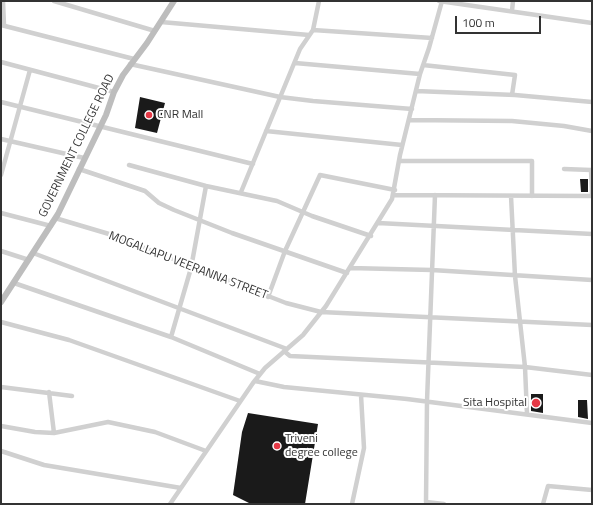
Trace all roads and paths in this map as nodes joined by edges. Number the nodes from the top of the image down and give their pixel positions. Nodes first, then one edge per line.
1 (3, 1) edge
2 (54, 1) edge
3 (174, 1) edge
4 (319, 1) edge
5 (441, 1) edge
6 (513, 1) edge
7 (512, 11) junction
8 (161, 22) junction
9 (592, 23) edge
10 (2, 25) edge
11 (313, 30) junction
12 (155, 31) junction
13 (309, 35) junction
14 (432, 38) junction
15 (1, 62) edge
16 (132, 62) junction
17 (295, 63) junction
18 (423, 65) junction
19 (30, 70) junction
20 (420, 74) junction
21 (416, 91) junction
22 (114, 92) junction
23 (512, 95) junction
24 (280, 97) junction
25 (1, 102) edge
26 (592, 102) edge
27 (20, 107) junction
28 (412, 109) junction
29 (409, 120) junction
30 (100, 126) junction
31 (592, 130) edge
32 (266, 131) junction
33 (1, 139) edge
34 (10, 142) junction
35 (402, 145) junction
36 (84, 158) junction
37 (399, 161) junction
38 (253, 164) junction
39 (129, 165) dead end
40 (79, 168) junction
41 (564, 169) dead end
42 (1, 175) edge
43 (206, 186) junction
44 (241, 192) junction
45 (394, 192) junction
46 (435, 195) junction
47 (592, 195) edge
48 (512, 196) junction
49 (532, 196) junction
50 (303, 212) junction
51 (1, 213) edge
52 (55, 218) junction
53 (200, 219) junction
54 (378, 223) junction
55 (51, 226) junction
56 (434, 226) junction
57 (513, 230) junction
58 (592, 234) edge
59 (371, 236) junction
60 (1, 251) edge
61 (285, 251) junction
62 (33, 253) junction
63 (29, 260) junction
64 (191, 268) junction
65 (350, 268) junction
66 (432, 270) junction
67 (347, 273) junction
68 (515, 276) junction
69 (592, 280) edge
70 (14, 283) junction
71 (268, 297) junction
72 (1, 302) edge
73 (179, 309) junction
74 (321, 312) junction
75 (430, 316) junction
76 (1, 322) edge
77 (520, 322) junction
78 (592, 325) edge
79 (170, 337) junction
80 (286, 350) junction
81 (429, 362) junction
82 (525, 367) junction
83 (260, 374) junction
84 (592, 375) edge
85 (255, 381) junction
86 (1, 387) edge
87 (49, 392) junction
88 (361, 395) junction
89 (72, 396) dead end
90 (240, 401) junction
91 (427, 401) junction
92 (527, 414) junction
93 (592, 423) edge
94 (1, 426) edge
95 (54, 433) junction
96 (1, 451) edge
97 (206, 451) junction
98 (181, 488) junction
99 (592, 490) edge
100 (426, 503) edge
101 (170, 504) edge
102 (352, 504) edge
103 (444, 504) edge
104 (543, 504) edge

1 - 10 street
2 - 12 street
3 - 8 main road, GOVERNMENT COLLEGE ROAD
4 - 11 street
5 - 7 street
5 - 14 street
6 - 7 street
7 - 9 street
8 - 12 main road, GOVERNMENT COLLEGE ROAD
8 - 13 street
10 - 16 street
11 - 13 street
11 - 14 street
12 - 16 main road, GOVERNMENT COLLEGE ROAD
13 - 17 street
14 - 18 street
15 - 19 street
16 - 22 main road, GOVERNMENT COLLEGE ROAD
16 - 24 street
17 - 20 street
17 - 24 street
18 - 20 street
18 - 23 street
19 - 22 street
19 - 27 street
20 - 21 street
21 - 23 street
21 - 28 street
22 - 30 main road, GOVERNMENT COLLEGE ROAD
23 - 26 street
24 - 28 street
24 - 32 street
25 - 27 street
27 - 30 street
27 - 34 street
28 - 29 street
29 - 31 street
29 - 35 street
30 - 36 main road, GOVERNMENT COLLEGE ROAD
30 - 38 street
32 - 35 street
32 - 38 street
33 - 34 street
34 - 36 street
34 - 42 street
35 - 37 street
36 - 40 main road, GOVERNMENT COLLEGE ROAD
37 - 45 street
37 - 49 street
38 - 44 street
39 - 43 street
40 - 52 main road, GOVERNMENT COLLEGE ROAD
40 - 53 street
41 - 47 street
43 - 44 street
43 - 53 street
44 - 50 street
45 - 46 street
45 - 50 street
45 - 54 street
46 - 48 street
46 - 56 street
47 - 49 street
48 - 49 street
48 - 57 street
50 - 59 street
50 - 61 street
51 - 55 street
52 - 55 main road, GOVERNMENT COLLEGE ROAD
52 - 64 street, MOGALLAPU VEERANNA STREET
53 - 61 street
53 - 64 street
54 - 56 street
54 - 59 street
55 - 62 main road, GOVERNMENT COLLEGE ROAD
56 - 57 street
56 - 66 street
57 - 58 street
57 - 68 street
59 - 65 street
60 - 63 street
61 - 67 street
61 - 71 street
62 - 63 main road, GOVERNMENT COLLEGE ROAD
62 - 73 street
63 - 70 main road, GOVERNMENT COLLEGE ROAD
64 - 71 street, MOGALLAPU VEERANNA STREET
64 - 73 street
65 - 66 street
65 - 67 street
66 - 68 street
66 - 75 street
67 - 74 street
68 - 69 street
68 - 77 street
70 - 72 main road, GOVERNMENT COLLEGE ROAD
70 - 79 street
71 - 74 street, MOGALLAPU VEERANNA STREET
73 - 79 street
73 - 80 street
74 - 75 street, MOGALLAPU VEERANNA STREET
74 - 80 street
75 - 77 street, MOGALLAPU VEERANNA STREET
75 - 81 street
76 - 90 street
77 - 78 street, MOGALLAPU VEERANNA STREET
77 - 82 street
79 - 83 street
80 - 81 street
80 - 83 street
81 - 82 street
81 - 91 street
82 - 84 street
82 - 92 street
83 - 85 street
85 - 88 street
85 - 90 street
86 - 87 street
87 - 89 street
87 - 95 street
88 - 91 street
88 - 102 street
90 - 97 street
91 - 92 street
91 - 100 street
92 - 93 street
94 - 95 street
95 - 97 street
96 - 98 street
97 - 98 street
98 - 101 street
99 - 104 street
100 - 103 street

